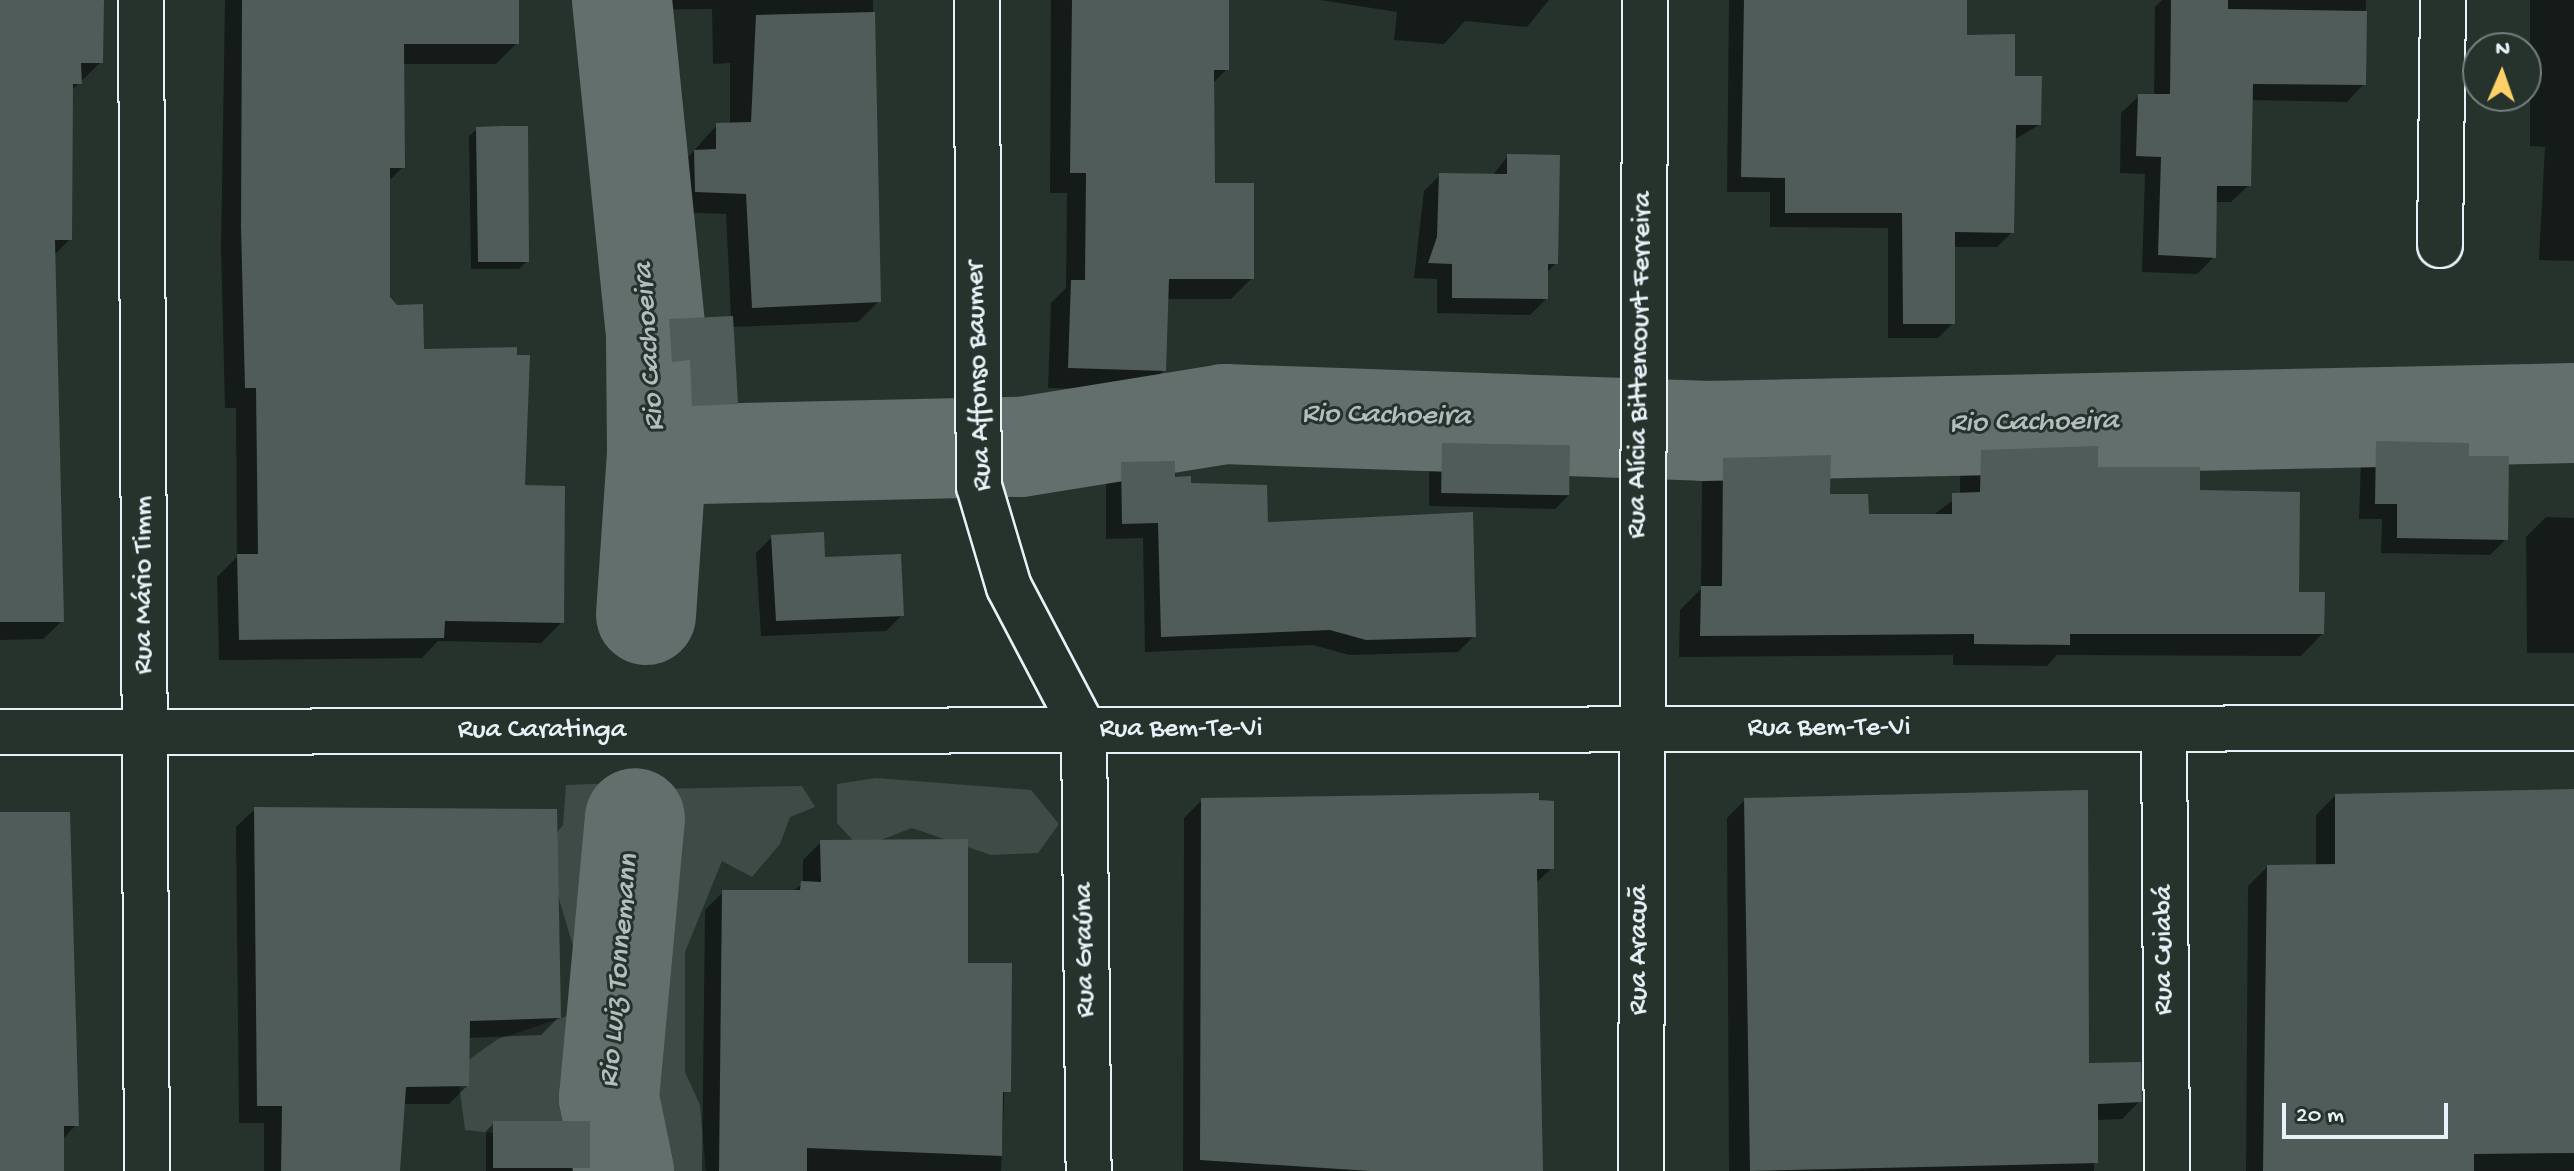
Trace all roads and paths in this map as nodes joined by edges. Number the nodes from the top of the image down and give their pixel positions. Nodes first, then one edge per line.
1 (141, 0) edge
2 (977, 0) edge
3 (1645, 0) edge
4 (2443, 0) edge
5 (2440, 245) dead end
6 (2574, 728) edge
7 (1638, 729) junction
8 (2164, 729) junction
9 (1084, 730) junction
10 (0, 732) edge
11 (145, 732) junction
12 (147, 1171) edge
13 (1089, 1171) edge
14 (1641, 1171) edge
15 (2167, 1171) edge

1 - 11 street, Rua Mário Timm
2 - 9 street, Rua Affonso Baumer
3 - 7 street, Rua Alícia Bittencourt Ferreira
4 - 5 street
6 - 8 street, Rua Bem-Te-Vi
7 - 8 street, Rua Bem-Te-Vi
7 - 9 street, Rua Bem-Te-Vi
7 - 14 street, Rua Aracuã
8 - 15 street, Rua Cuiabá
9 - 11 street, Rua Caratinga
9 - 13 street, Rua Graúna
10 - 11 street, Rua Caratinga
11 - 12 street, Rua Mário Timm

